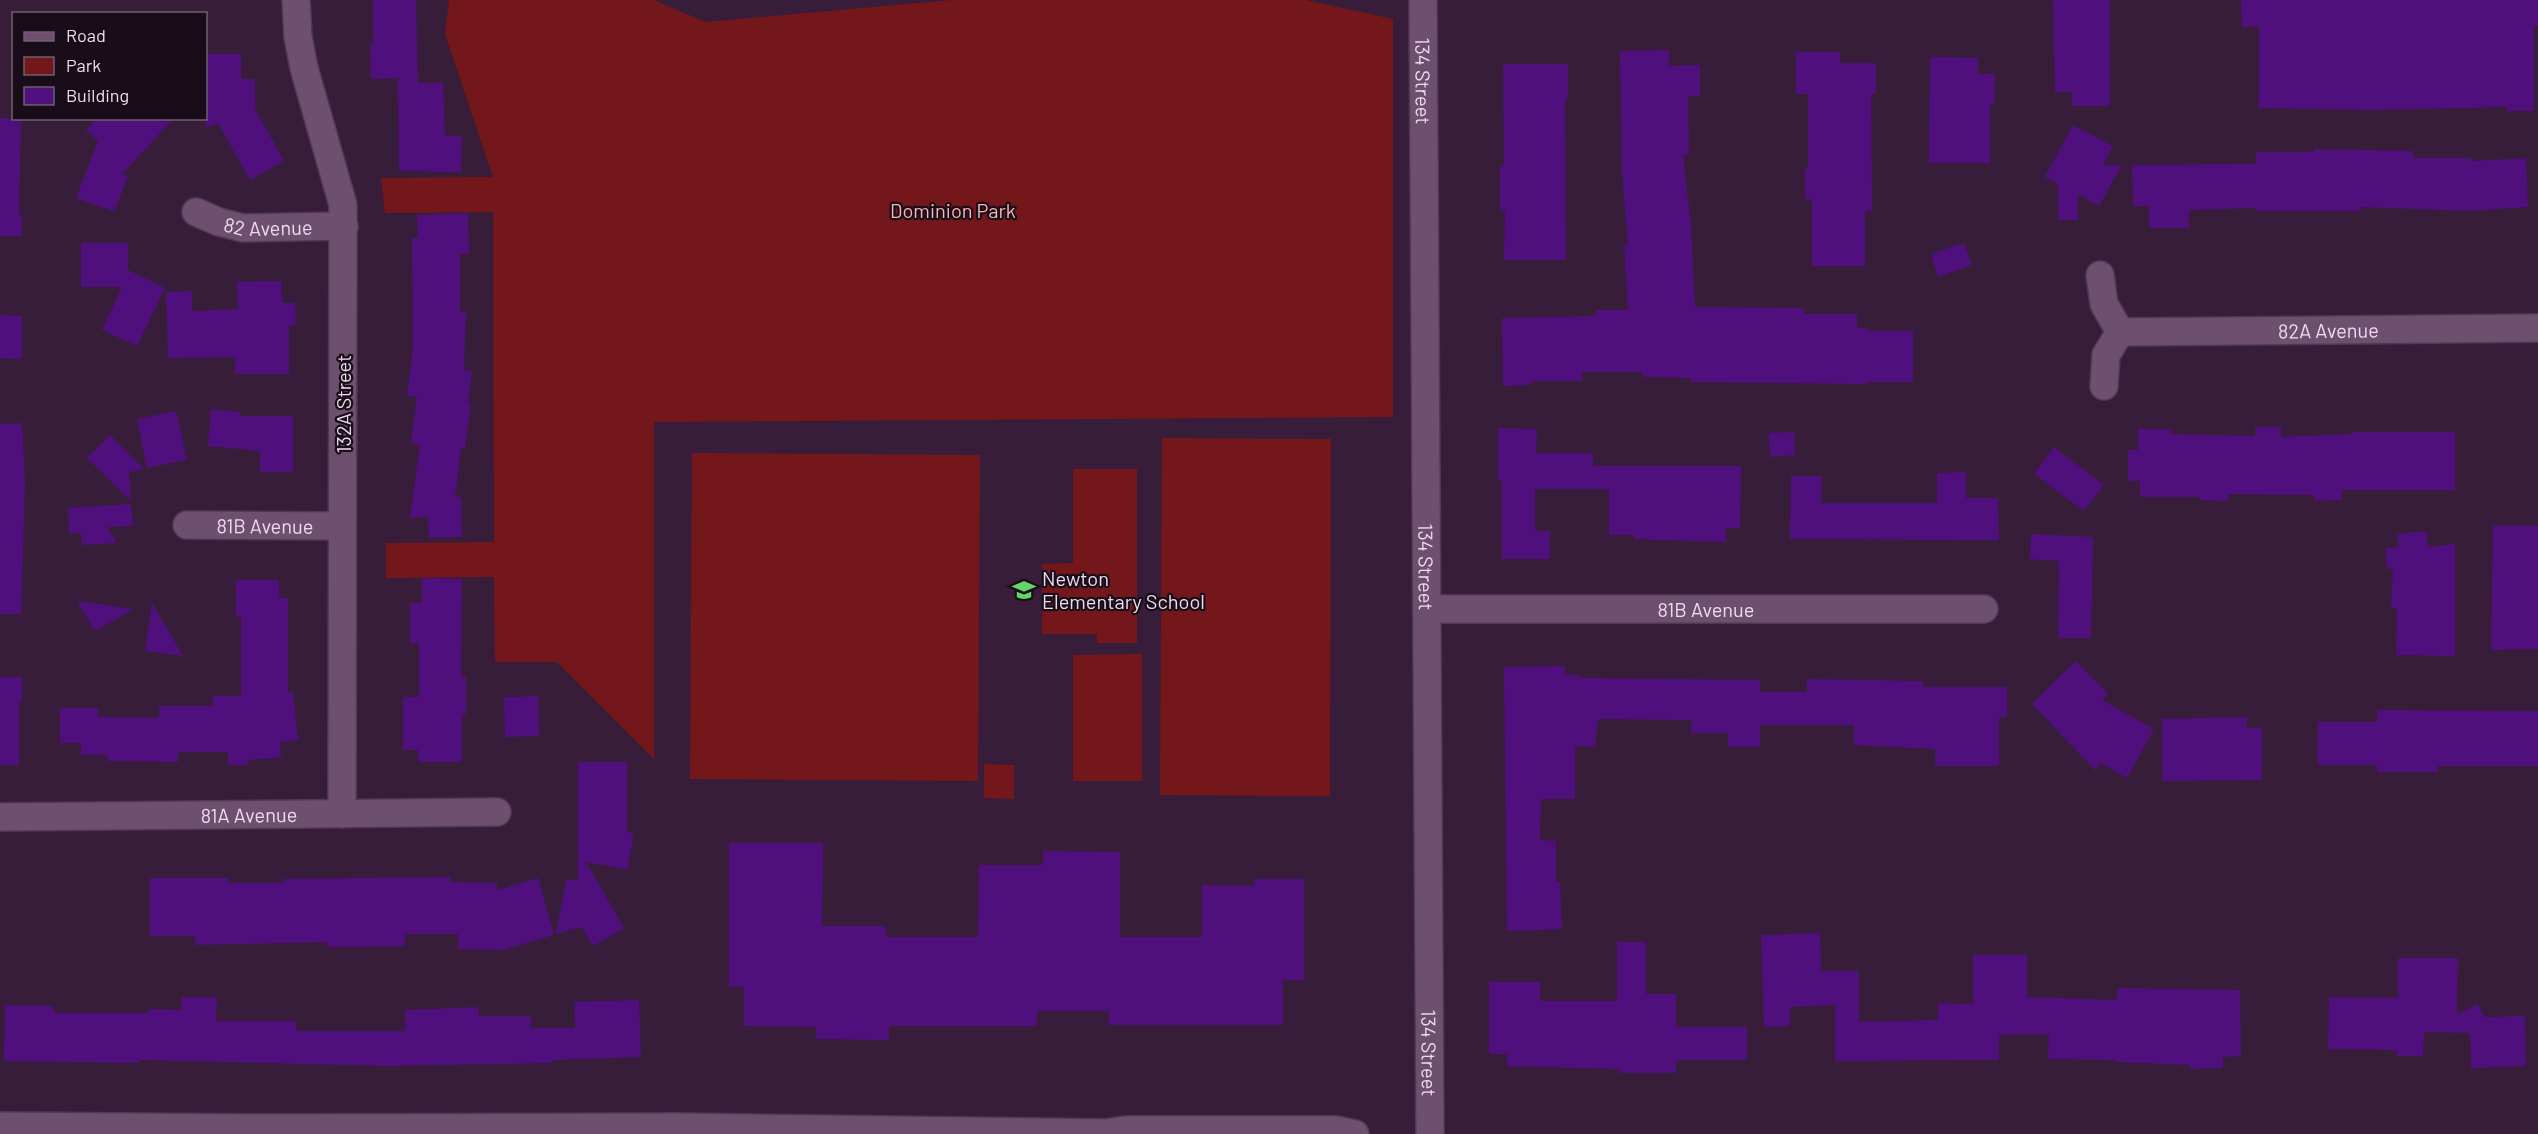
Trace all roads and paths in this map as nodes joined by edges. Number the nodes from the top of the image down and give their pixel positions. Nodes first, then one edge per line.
1 (296, 0) edge
2 (1422, 0) edge
3 (196, 212) dead end
4 (344, 226) junction
5 (2100, 275) dead end
6 (2538, 328) edge
7 (2120, 332) junction
8 (2104, 386) dead end
9 (187, 525) dead end
10 (342, 526) junction
11 (1428, 609) junction
12 (1984, 609) dead end
13 (497, 812) dead end
14 (342, 814) junction
15 (0, 817) edge
16 (0, 1126) edge
17 (253, 1131) edge
18 (658, 1131) edge
19 (1041, 1133) edge
20 (1355, 1134) edge
21 (1430, 1134) edge

1 - 4 street, 132A Street
2 - 11 street, 134 Street
3 - 4 street, 82 Avenue
4 - 10 street, 132A Street
5 - 7 street
6 - 7 street, 82A Avenue
7 - 8 street
9 - 10 street, 81B Avenue
10 - 14 street, 132A Street
11 - 12 street, 81B Avenue
11 - 21 street, 134 Street
13 - 14 street, 81A Avenue
14 - 15 street, 81A Avenue
16 - 17 street
17 - 18 street
18 - 19 street
19 - 20 street

